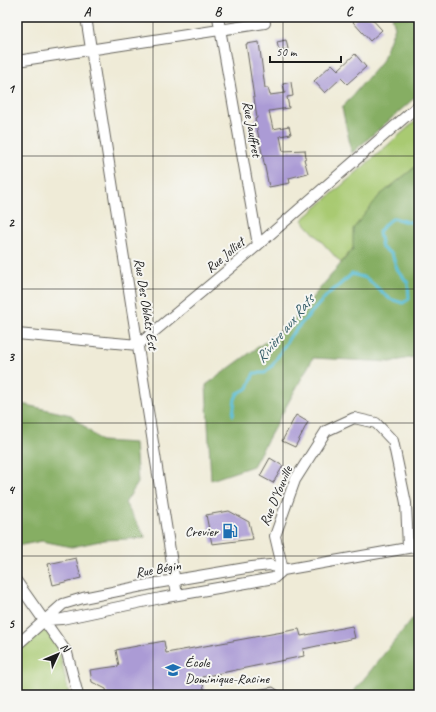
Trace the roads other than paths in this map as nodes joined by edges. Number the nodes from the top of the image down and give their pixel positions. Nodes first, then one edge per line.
1 (86, 17) edge
2 (218, 17) edge
3 (265, 23) dead end
4 (220, 30) junction
5 (92, 49) junction
6 (17, 61) edge
7 (419, 105) edge
8 (258, 245) junction
9 (17, 334) edge
10 (138, 345) junction
11 (419, 546) edge
12 (408, 547) junction
13 (283, 570) junction
14 (174, 580) junction
15 (17, 582) edge
16 (176, 595) junction
17 (45, 620) junction
18 (17, 645) edge
19 (78, 695) edge

1 - 5 street, Rue Des Oblats Est
2 - 4 street, Rue Jauffret
3 - 4 street
4 - 5 street
4 - 8 street, Rue Jauffret
5 - 6 street
5 - 10 street, Rue Des Oblats Est
7 - 8 street, Rue Jolliet
8 - 10 street, Rue Jolliet
9 - 10 street
10 - 14 street, Rue Des Oblats Est
11 - 12 street, Rue Bégin
12 - 13 street, Rue Bégin
12 - 13 street, Rue D'Youville
13 - 14 street, Rue Bégin
13 - 16 street, Rue Bégin
14 - 16 street, Rue Des Oblats Est
14 - 17 street, Rue Bégin
15 - 17 street
16 - 17 street, Rue Bégin
17 - 18 street, Rue Bégin
17 - 19 street

